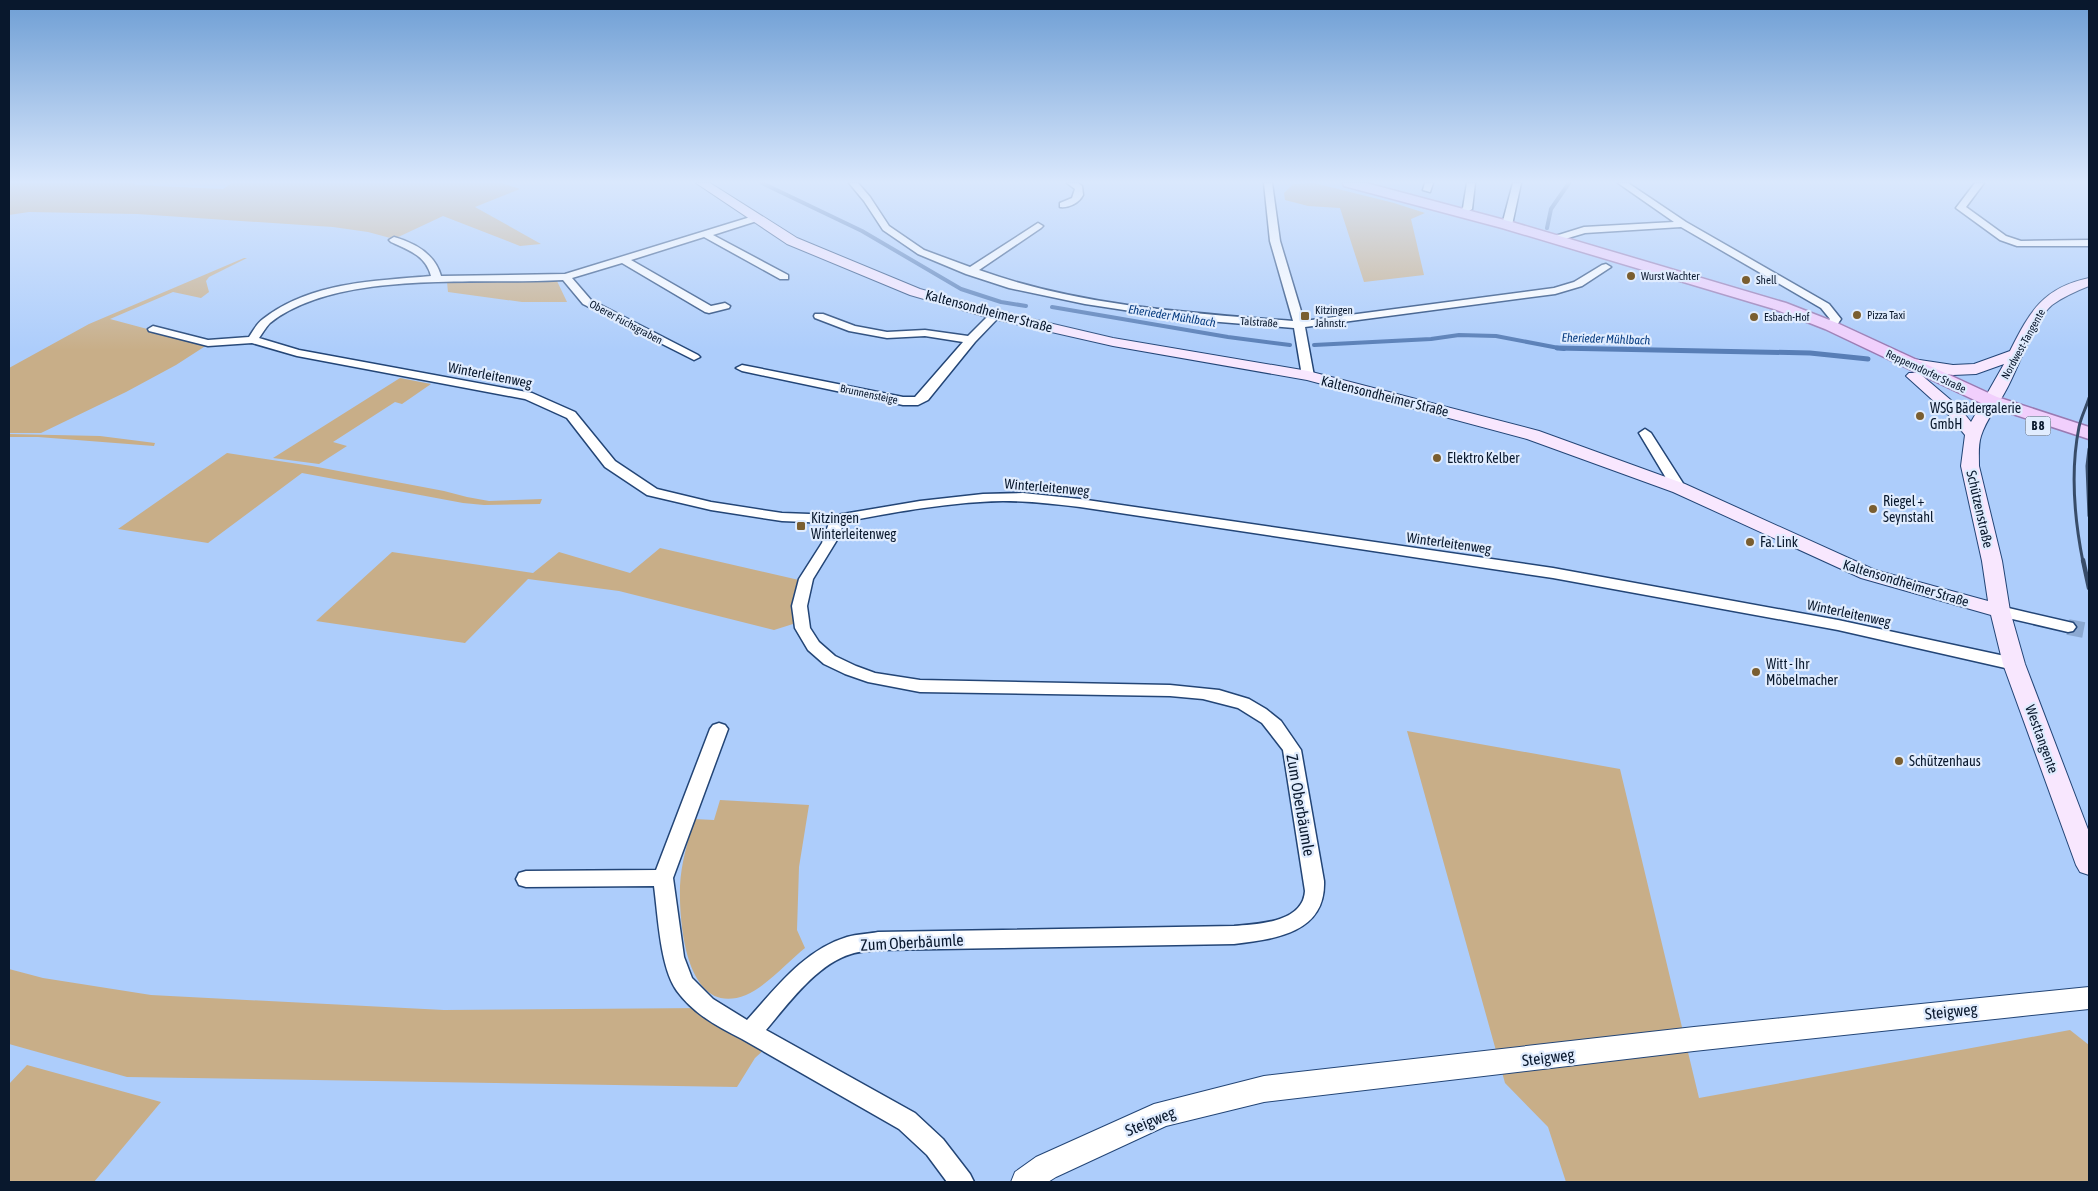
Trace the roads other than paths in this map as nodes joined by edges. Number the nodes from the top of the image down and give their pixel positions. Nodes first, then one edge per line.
1 (692, 239) edge
2 (714, 239) edge
3 (788, 239) edge
4 (901, 239) edge
5 (1019, 239) edge
6 (1276, 239) edge
7 (1550, 239) edge
8 (1559, 239) edge
9 (1710, 239) edge
10 (2005, 239) edge
11 (394, 240) dead end
12 (1555, 240) junction
13 (2089, 243) edge
14 (624, 260) junction
15 (1606, 266) dead end
16 (970, 272) junction
17 (566, 277) junction
18 (784, 277) dead end
19 (437, 279) junction
20 (2089, 282) edge
21 (725, 306) dead end
22 (995, 315) junction
23 (819, 316) dead end
24 (1299, 325) junction
25 (1831, 326) junction
26 (153, 329) dead end
27 (252, 340) junction
28 (971, 340) junction
29 (2015, 354) junction
30 (694, 357) dead end
31 (742, 368) dead end
32 (1914, 370) junction
33 (1308, 376) junction
34 (1989, 405) junction
35 (1645, 433) dead end
36 (2089, 433) edge
37 (1973, 435) junction
38 (2089, 443) edge
39 (1679, 488) junction
40 (837, 519) junction
41 (2000, 611) junction
42 (2068, 627) tunnel mouth
43 (2014, 664) junction
44 (719, 728) dead end
45 (2089, 865) edge
46 (663, 878) junction
47 (526, 879) dead end
48 (2089, 998) edge
49 (750, 1032) junction
50 (962, 1182) edge
51 (1025, 1182) edge

1 - 14 street
2 - 18 street
3 - 22 main road, Kaltensondheimer Straße
4 - 16 street, Talstraße
5 - 16 street
6 - 24 street
7 - 12 main road, Repperndorfer Straße / B 8
8 - 12 street
9 - 25 street
10 - 13 street
11 - 19 street
12 - 25 main road, Repperndorfer Straße / B 8
14 - 17 street
14 - 21 street
15 - 24 street, Talstraße
16 - 24 street, Talstraße
17 - 19 street
17 - 30 street, Oberer Fuchsgraben
19 - 27 street
20 - 29 main road, Nordwest-Tangente
22 - 28 street, Brunnensteige
22 - 33 main road, Kaltensondheimer Straße
23 - 28 street
24 - 33 street
25 - 32 main road, Repperndorfer Straße / B 8
26 - 27 street, Winterleitenweg
27 - 40 street, Winterleitenweg
28 - 31 street, Brunnensteige
29 - 32 main road
29 - 34 main road, Nordwest-Tangente
32 - 34 main road, Repperndorfer Straße / B 8
32 - 37 main road
33 - 39 main road, Kaltensondheimer Straße
34 - 36 main road, B 8
34 - 37 main road, Schützenstraße
34 - 38 main road, B 8
35 - 39 street
37 - 41 main road, Schützenstraße
39 - 41 main road, Kaltensondheimer Straße
40 - 43 street, Winterleitenweg
40 - 49 street, Zum Oberbäumle
41 - 42 street, Kaltensondheimer Straße
41 - 43 main road, Westtangente
43 - 45 main road, Westtangente
44 - 46 street
46 - 47 street
46 - 49 street
48 - 51 street, Steigweg
49 - 50 street

